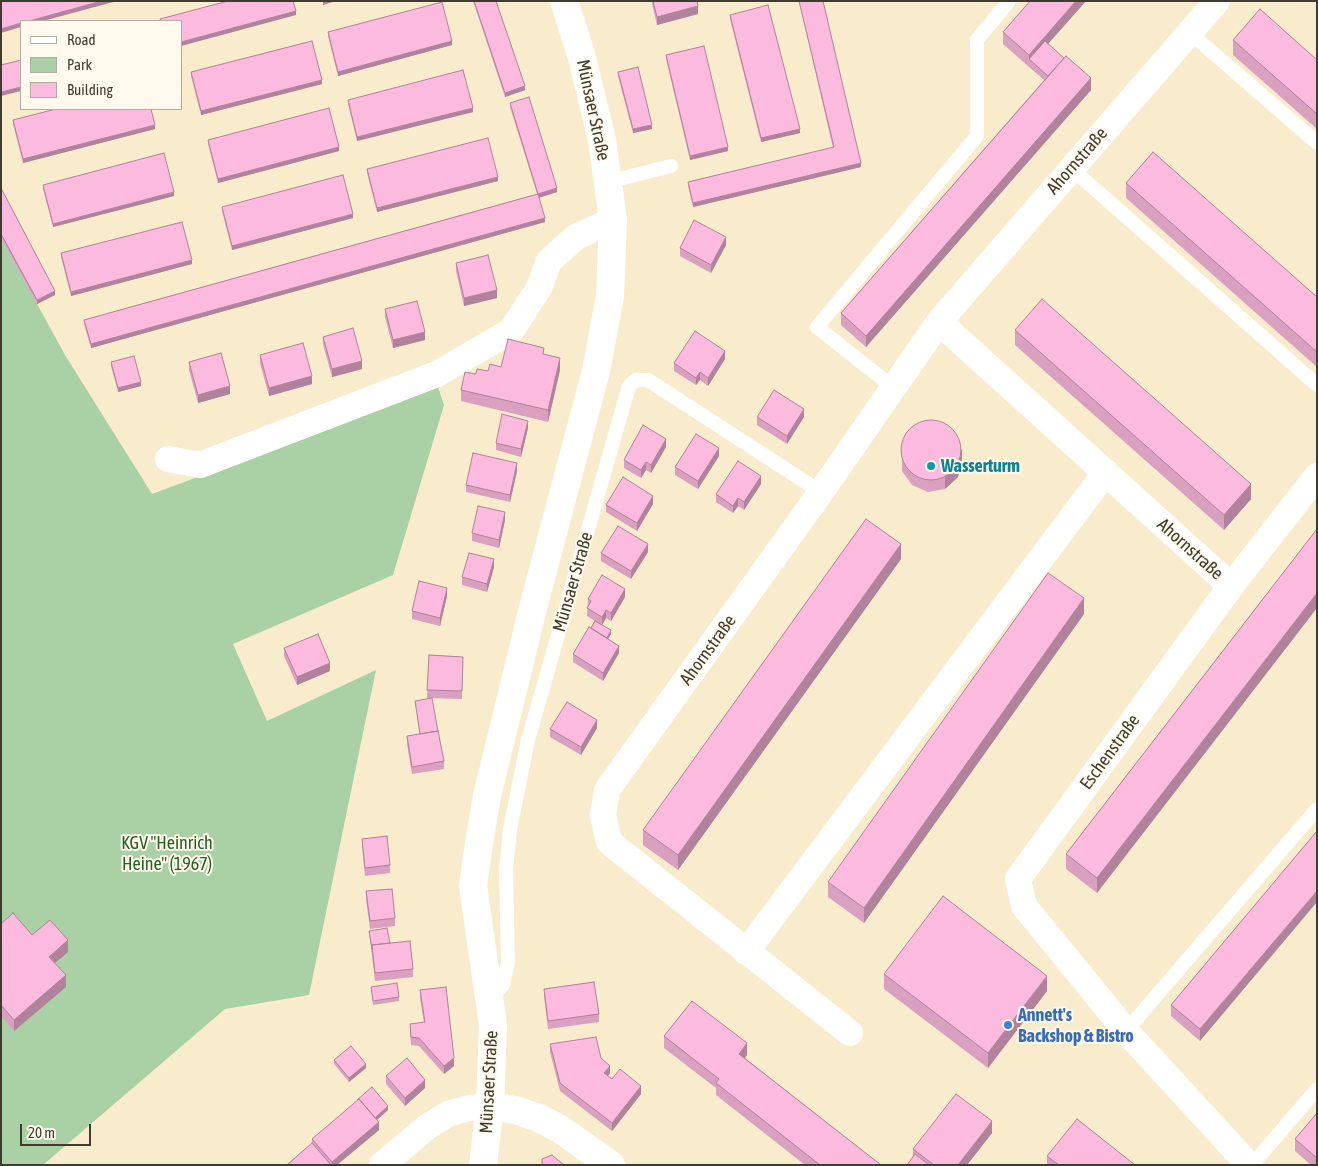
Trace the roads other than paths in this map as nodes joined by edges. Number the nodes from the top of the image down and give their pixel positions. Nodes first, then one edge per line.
1 (564, 1) edge
2 (1009, 1) edge
3 (1217, 1) edge
4 (1189, 32) junction
5 (1317, 143) edge
6 (670, 166) dead end
7 (1071, 168) junction
8 (607, 182) junction
9 (612, 220) junction
10 (939, 322) junction
11 (1317, 385) edge
12 (894, 388) junction
13 (168, 459) dead end
14 (1106, 472) junction
15 (1317, 476) edge
16 (821, 492) junction
17 (1231, 586) junction
18 (1317, 809) edge
19 (746, 952) junction
20 (491, 998) junction
21 (1126, 1030) junction
22 (850, 1033) dead end
23 (1317, 1089) edge
24 (490, 1106) junction
25 (382, 1165) edge
26 (484, 1165) edge
27 (611, 1165) edge
28 (1250, 1165) edge

1 - 8 street, Münsaer Straße
2 - 12 lane
3 - 4 street, Ahornstraße
4 - 5 lane
4 - 7 street, Ahornstraße
6 - 8 lane
7 - 10 street, Ahornstraße
7 - 11 lane
8 - 9 street, Münsaer Straße
9 - 13 street
9 - 20 street, Münsaer Straße
10 - 12 street, Ahornstraße
10 - 14 street, Ahornstraße
12 - 16 street, Ahornstraße
14 - 17 street, Ahornstraße
14 - 19 street
15 - 17 street, Eschenstraße
16 - 19 street, Ahornstraße
16 - 20 lane, Münsaer Straße
17 - 21 street, Eschenstraße
18 - 21 lane
19 - 22 street, Ahornstraße
20 - 24 street, Münsaer Straße
21 - 28 street, Eschenstraße
23 - 28 lane, Eschenstraße
24 - 25 street
24 - 26 street, Münsaer Straße
24 - 27 street

